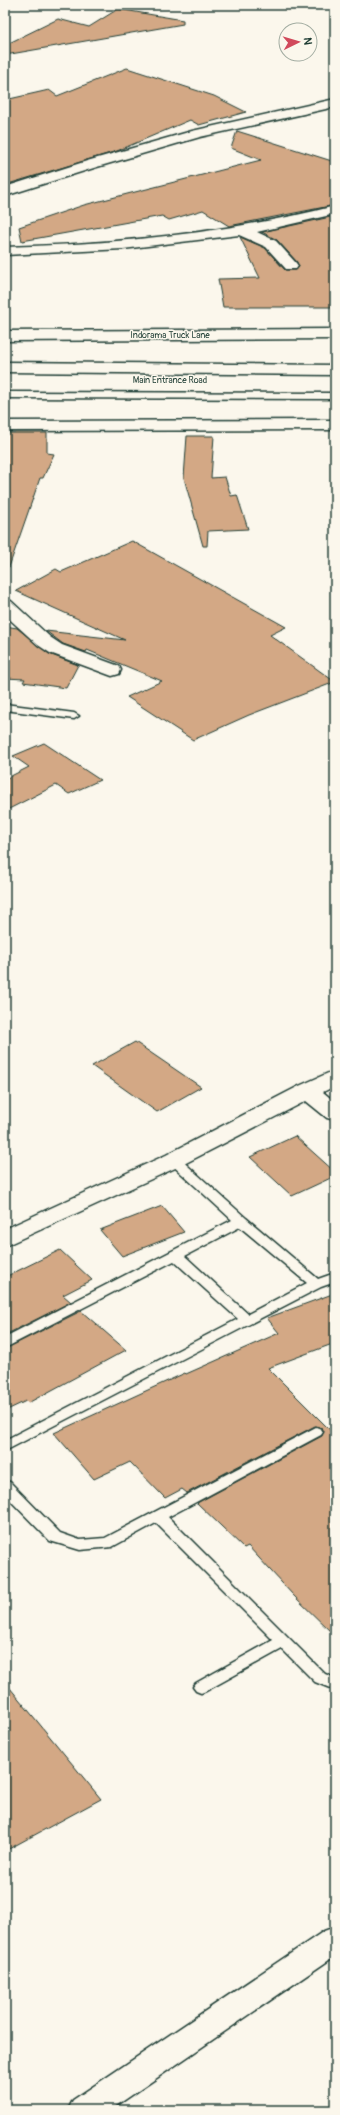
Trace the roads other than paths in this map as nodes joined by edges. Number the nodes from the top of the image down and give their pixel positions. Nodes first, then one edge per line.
1 (335, 103) edge
2 (5, 192) edge
3 (335, 210) edge
4 (241, 231) junction
5 (5, 251) edge
6 (291, 266) dead end
7 (335, 334) edge
8 (5, 336) edge
9 (5, 367) edge
10 (335, 370) edge
11 (5, 379) edge
12 (335, 381) edge
13 (5, 395) edge
14 (335, 396) edge
15 (335, 425) edge
16 (5, 426) edge
17 (5, 605) edge
18 (112, 670) dead end
19 (5, 707) edge
20 (74, 716) dead end
21 (335, 1077) edge
22 (307, 1091) junction
23 (335, 1113) edge
24 (174, 1160) junction
25 (241, 1221) junction
26 (5, 1238) edge
27 (175, 1254) junction
28 (335, 1277) edge
29 (316, 1284) junction
30 (247, 1320) junction
31 (5, 1343) edge
32 (316, 1432) dead end
33 (5, 1446) edge
34 (5, 1486) edge
35 (158, 1516) junction
36 (283, 1642) junction
37 (335, 1684) edge
38 (201, 1687) dead end
39 (335, 1940) edge
40 (84, 2110) edge

1 - 2 street
3 - 4 street
4 - 5 street
4 - 6 street
7 - 8 street, Indorama Truck Lane
9 - 10 street
11 - 12 street, Main Entrance Road
13 - 14 lane
15 - 16 street
17 - 18 street
19 - 20 lane
21 - 22 street
22 - 23 street
22 - 24 street
24 - 25 lane
24 - 26 street
25 - 27 lane
25 - 29 lane
27 - 30 lane
27 - 31 lane
28 - 29 lane
29 - 30 lane
30 - 33 lane
32 - 35 lane
34 - 35 lane
35 - 36 lane
36 - 37 lane
36 - 38 lane
39 - 40 street

